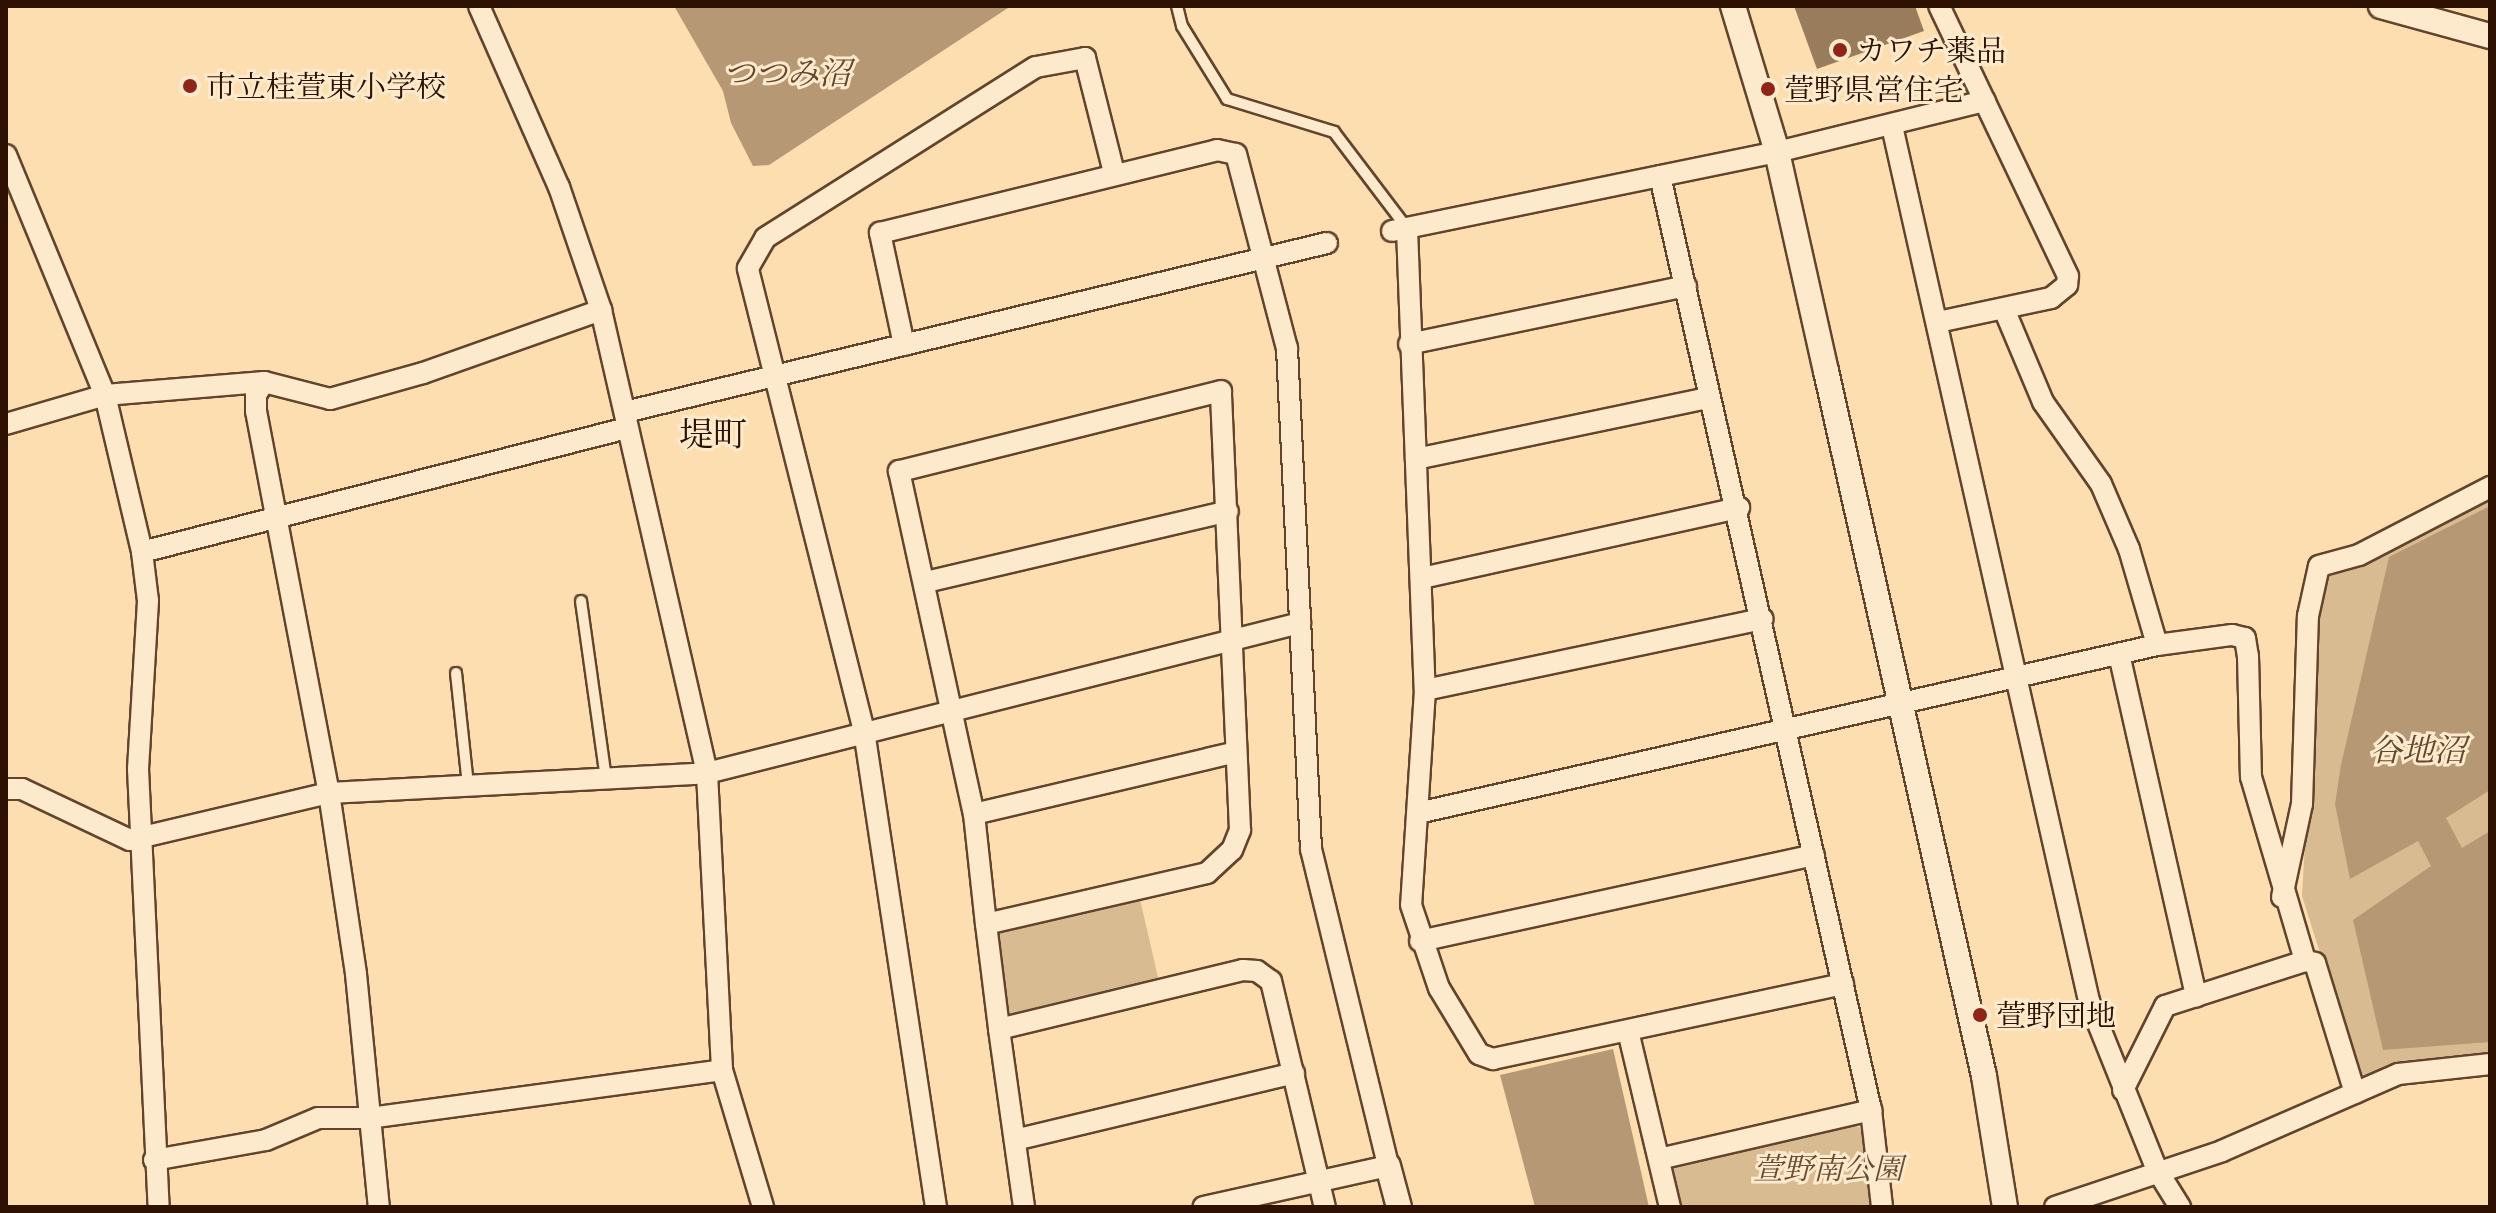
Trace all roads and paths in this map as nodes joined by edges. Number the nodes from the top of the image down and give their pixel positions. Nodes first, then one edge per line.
1 (479, 6) edge
2 (1177, 6) edge
3 (1733, 6) edge
4 (1939, 6) edge
5 (2381, 6) edge
6 (2490, 36) edge
7 (1985, 101) junction
8 (1892, 126) junction
9 (1777, 152) junction
10 (6, 155) edge
11 (1114, 173) junction
12 (1660, 176) junction
13 (1399, 230) junction
14 (1327, 243) dead end
15 (1266, 258) junction
16 (1686, 286) junction
17 (2004, 309) junction
18 (601, 310) junction
19 (1938, 322) junction
20 (1409, 344) junction
21 (904, 345) junction
22 (773, 377) junction
23 (264, 382) junction
24 (105, 395) junction
25 (1704, 399) dead end
26 (626, 420) junction
27 (6, 424) edge
28 (1416, 459) junction
29 (2490, 487) edge
30 (1739, 508) junction
31 (1228, 511) junction
32 (275, 519) junction
33 (142, 552) junction
34 (1422, 578) junction
35 (926, 582) junction
36 (581, 601) dead end
37 (1763, 619) junction
38 (1300, 623) junction
39 (1233, 640) junction
40 (2157, 645) junction
41 (2119, 654) junction
42 (456, 673) dead end
43 (2017, 679) junction
44 (1425, 690) junction
45 (1900, 704) junction
46 (955, 711) junction
47 (1787, 729) junction
48 (864, 731) junction
49 (1236, 752) junction
50 (707, 773) junction
51 (606, 778) junction
52 (468, 785) junction
53 (6, 789) edge
54 (329, 793) junction
55 (1418, 813) junction
56 (974, 814) junction
57 (140, 838) junction
58 (1814, 855) junction
59 (2282, 897) junction
60 (986, 924) junction
61 (1420, 941) junction
62 (2305, 961) junction
63 (1843, 984) junction
64 (2196, 996) junction
65 (999, 1029) junction
66 (1628, 1031) junction
67 (2490, 1064) edge
68 (722, 1070) junction
69 (1294, 1073) junction
70 (2123, 1090) junction
71 (2355, 1093) junction
72 (1871, 1110) junction
73 (369, 1118) junction
74 (1015, 1140) junction
75 (1659, 1159) junction
76 (154, 1160) junction
77 (1388, 1166) junction
78 (2157, 1170) junction
79 (1318, 1179) junction
80 (159, 1207) edge
81 (379, 1207) edge
82 (763, 1207) edge
83 (936, 1207) edge
84 (1024, 1207) edge
85 (1203, 1207) edge
86 (1325, 1207) edge
87 (1399, 1207) edge
88 (1670, 1207) edge
89 (1882, 1207) edge
90 (2005, 1207) edge
91 (2055, 1207) edge
92 (2180, 1207) edge

1 - 18 street
2 - 13 lane
3 - 9 street
4 - 7 street
5 - 6 street
7 - 8 street
7 - 17 street
8 - 9 street
8 - 19 street
9 - 12 street
9 - 45 street
10 - 24 street
11 - 15 street
11 - 21 street
11 - 22 street
12 - 13 street
12 - 16 street
13 - 20 street
14 - 15 street
15 - 21 street
15 - 38 street
16 - 20 street
16 - 30 street
17 - 19 street
17 - 40 street
18 - 23 street
18 - 26 street
19 - 43 street
20 - 28 street
21 - 22 street
22 - 26 street
22 - 48 street
23 - 24 street
23 - 32 street
24 - 27 street
24 - 33 street
25 - 28 street
26 - 32 street
26 - 50 street
28 - 34 street
29 - 59 street
30 - 34 street
30 - 37 street
31 - 35 street
31 - 35 street
31 - 39 street
32 - 33 street
32 - 54 street
33 - 57 street
34 - 44 street
35 - 46 street
36 - 51 lane
37 - 44 street
37 - 47 street
38 - 39 street
38 - 77 street
39 - 46 street
39 - 49 street
40 - 41 street
40 - 59 street
41 - 43 street
41 - 64 street
42 - 52 lane
43 - 45 street
43 - 70 street
44 - 55 street
45 - 47 street
45 - 90 street
46 - 48 street
46 - 56 street
47 - 55 street
47 - 58 street
48 - 50 street
48 - 83 street
49 - 56 street
49 - 60 street
50 - 51 street
50 - 68 street
51 - 52 street
52 - 54 street
53 - 57 street
54 - 57 street
54 - 73 street
55 - 61 street
56 - 60 street
57 - 76 street
58 - 61 street
58 - 63 street
59 - 62 street
60 - 65 street
61 - 66 street
62 - 64 street
62 - 71 street
63 - 66 street
63 - 72 street
64 - 70 street
65 - 69 street
65 - 74 street
66 - 75 street
67 - 71 street
68 - 73 street
68 - 82 street
69 - 74 street
69 - 79 street
70 - 78 street
71 - 78 street
72 - 75 street
72 - 89 street
73 - 76 street
73 - 81 street
74 - 84 street
75 - 88 street
76 - 80 street
77 - 79 street
77 - 87 street
78 - 91 street
78 - 92 street
79 - 85 street
79 - 86 street

